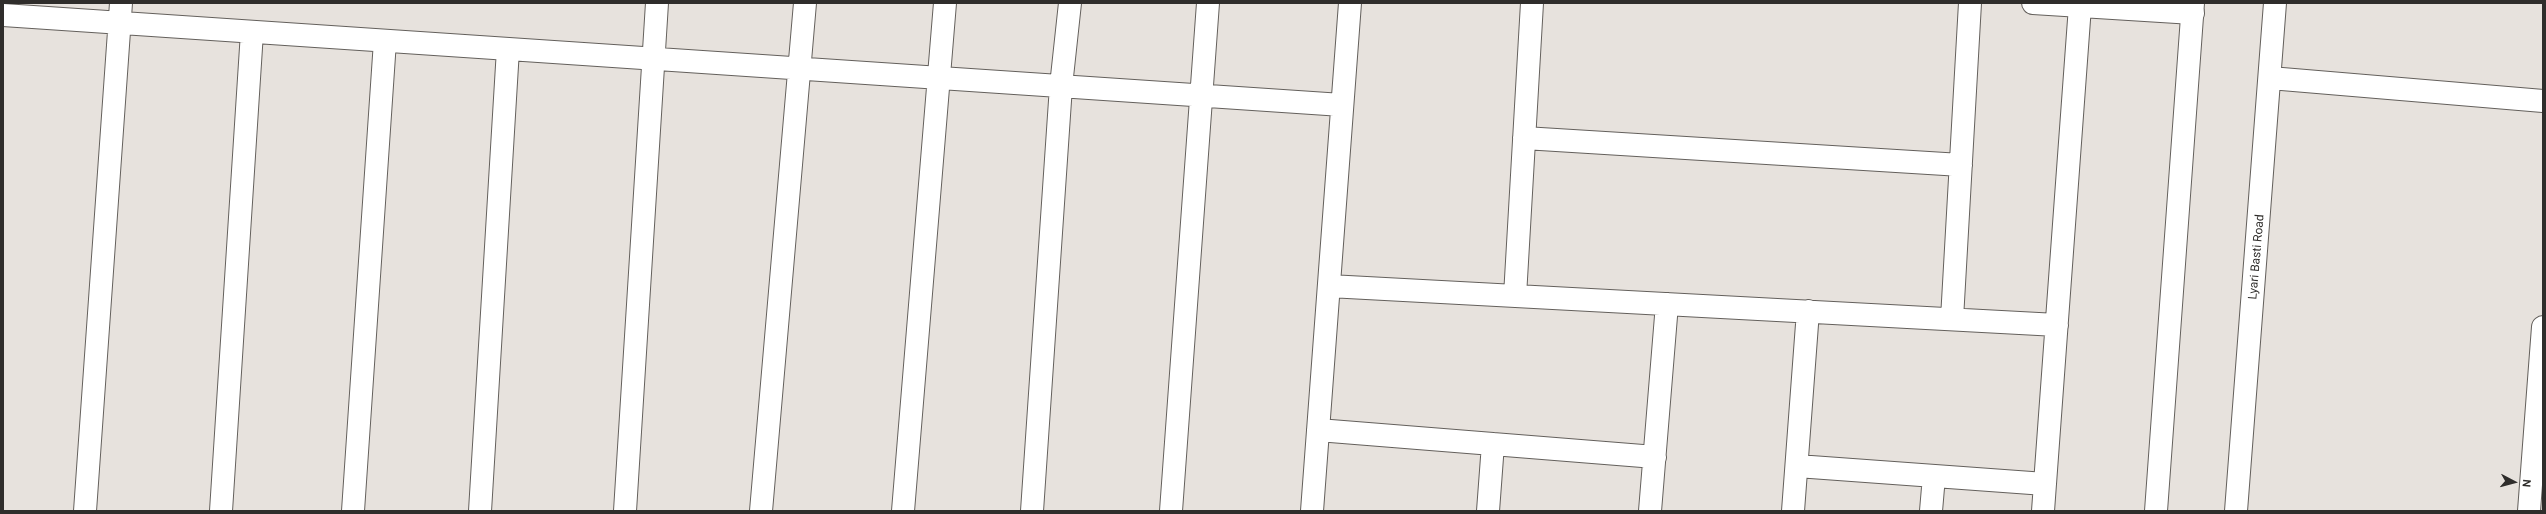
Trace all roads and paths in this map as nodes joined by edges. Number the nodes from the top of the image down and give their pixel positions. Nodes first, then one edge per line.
1 (656, 3) edge
2 (805, 3) edge
3 (945, 3) edge
4 (1070, 3) edge
5 (1208, 3) edge
6 (1350, 3) edge
7 (1532, 3) edge
8 (1970, 3) edge
9 (2033, 3) edge
10 (2275, 3) edge
11 (2080, 6) junction
12 (2193, 8) edge
13 (121, 13) edge
14 (3, 15) edge
15 (252, 32) junction
16 (386, 41) junction
17 (508, 49) junction
18 (652, 59) junction
19 (799, 69) junction
20 (939, 78) junction
21 (2270, 78) junction
22 (1062, 86) junction
23 (1201, 95) junction
24 (2543, 101) edge
25 (1342, 105) junction
26 (1524, 138) junction
27 (1961, 166) junction
28 (1329, 286) junction
29 (1515, 296) junction
30 (1667, 304) junction
31 (1808, 311) junction
32 (1952, 319) junction
33 (2057, 325) junction
34 (2543, 327) edge
35 (1318, 430) junction
36 (1493, 444) junction
37 (1655, 457) junction
38 (1797, 466) junction
39 (1934, 476) junction
40 (2045, 484) junction
41 (85, 511) edge
42 (221, 511) edge
43 (353, 511) edge
44 (480, 511) edge
45 (625, 511) edge
46 (761, 511) edge
47 (903, 511) edge
48 (1032, 511) edge
49 (1170, 511) edge
50 (1312, 511) edge
51 (1488, 511) edge
52 (1650, 511) edge
53 (1793, 511) edge
54 (1932, 511) edge
55 (2043, 511) edge
56 (2156, 511) edge
57 (2236, 511) edge
58 (2528, 511) edge

1 - 18 street
2 - 19 street
3 - 20 street
4 - 22 street
5 - 23 street
6 - 25 street
7 - 26 street
8 - 27 street
9 - 11 street
10 - 21 street, Lyari Basti Road
11 - 12 street
11 - 33 street
12 - 56 street
13 - 14 street
13 - 15 street
13 - 41 street
15 - 16 street
15 - 42 street
16 - 17 street
16 - 43 street
17 - 18 street
17 - 44 street
18 - 19 street
18 - 45 street
19 - 20 street
19 - 46 street
20 - 22 street
20 - 47 street
21 - 24 street
21 - 57 street, Lyari Basti Road
22 - 23 street
22 - 48 street
23 - 25 street
23 - 49 street
25 - 28 street
26 - 27 street
26 - 29 street
27 - 32 street
28 - 29 street
28 - 35 street
29 - 30 street
30 - 31 street
30 - 37 street
31 - 32 street
31 - 38 street
32 - 33 street
33 - 40 street
34 - 58 street
35 - 36 street
35 - 50 street
36 - 37 street
36 - 51 street
37 - 52 street
38 - 39 street
38 - 53 street
39 - 40 street
39 - 54 street
40 - 55 street

